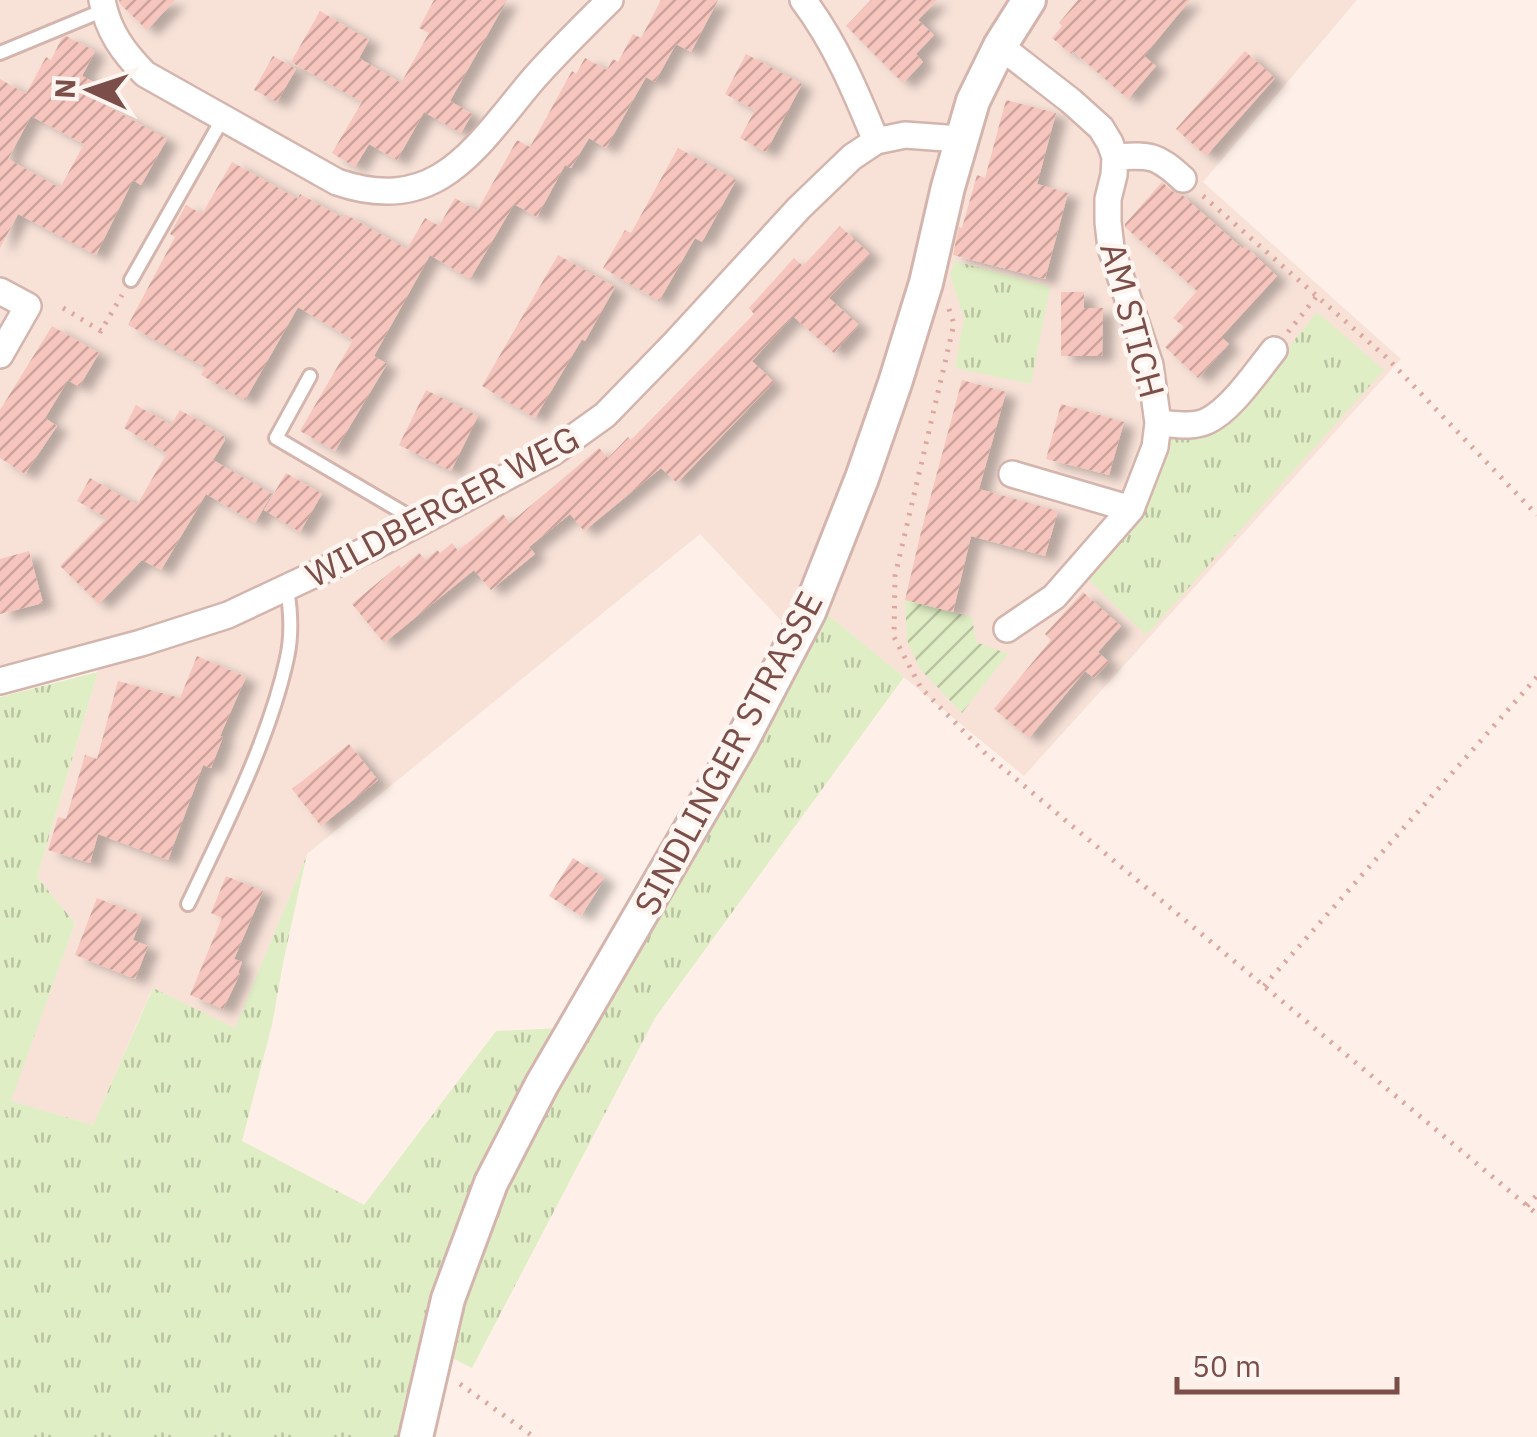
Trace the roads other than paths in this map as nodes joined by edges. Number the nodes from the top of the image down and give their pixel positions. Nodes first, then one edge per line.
1 (610, 0) edge
2 (803, 0) edge
3 (1029, 0) edge
4 (102, 5) edge
5 (1000, 46) junction
6 (0, 52) edge
7 (223, 118) junction
8 (960, 139) junction
9 (876, 140) junction
10 (1114, 157) junction
11 (1183, 179) road end
12 (132, 280) road end
13 (0, 291) edge
14 (1274, 350) road end
15 (0, 355) edge
16 (310, 376) dead end
17 (1158, 422) junction
18 (1012, 474) dead end
19 (1131, 510) junction
20 (419, 522) junction
21 (287, 588) junction
22 (1007, 629) dead end
23 (0, 680) edge
24 (188, 904) dead end
25 (416, 1437) edge

1 - 7 street
2 - 9 street
3 - 5 street, SINDLINGER STRASSE
4 - 6 lane
4 - 7 street
5 - 8 street, SINDLINGER STRASSE
5 - 10 street
7 - 12 lane
8 - 9 street
8 - 25 street, SINDLINGER STRASSE
9 - 20 street, WILDBERGER WEG
10 - 11 street
10 - 17 street, AM STICH
13 - 15 street
14 - 17 street, AM STICH
16 - 20 lane
17 - 19 street, AM STICH
18 - 19 street
19 - 22 street, AM STICH
20 - 21 street, WILDBERGER WEG
21 - 23 street, WILDBERGER WEG
21 - 24 lane

